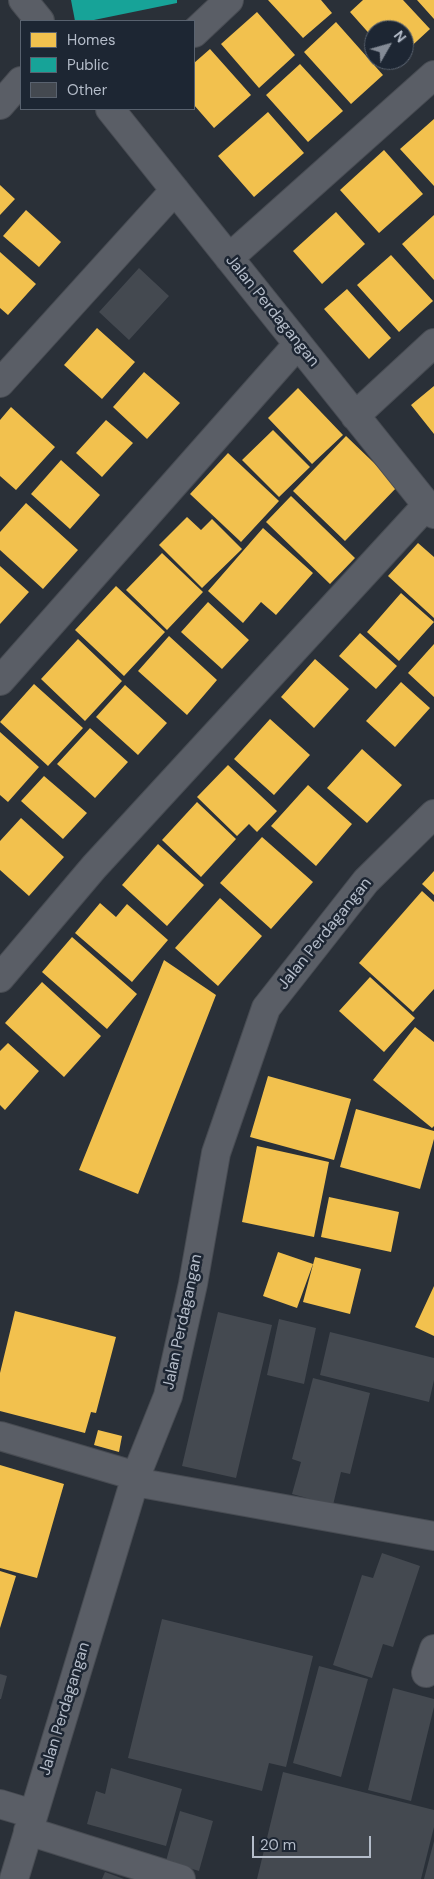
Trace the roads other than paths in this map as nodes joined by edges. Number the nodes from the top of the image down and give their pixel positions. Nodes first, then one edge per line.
1 (23, 0) edge
2 (229, 0) edge
3 (39, 20) edge
4 (195, 32) edge
5 (434, 75) edge
6 (20, 82) edge
7 (0, 105) edge
8 (111, 110) edge
9 (175, 190) junction
10 (229, 258) junction
11 (434, 343) edge
12 (298, 344) junction
13 (0, 383) edge
14 (355, 416) junction
15 (431, 510) edge
16 (0, 681) edge
17 (434, 814) edge
18 (0, 978) edge
19 (0, 1436) edge
20 (135, 1479) junction
21 (434, 1536) edge
22 (0, 1804) edge
23 (31, 1823) junction
24 (14, 1879) edge
25 (181, 1879) edge

1 - 3 street
2 - 4 street
5 - 10 street
6 - 7 street
8 - 9 street, Jalan Perdagangan
9 - 10 street, Jalan Perdagangan
9 - 13 street
10 - 12 street, Jalan Perdagangan
11 - 14 street
12 - 14 street, Jalan Perdagangan
12 - 16 street
14 - 15 street, Jalan Perdagangan
15 - 18 street
17 - 20 street, Jalan Perdagangan
19 - 20 street
20 - 21 street
20 - 23 street, Jalan Perdagangan
22 - 23 street
23 - 24 street, Jalan Perdagangan
23 - 25 street

